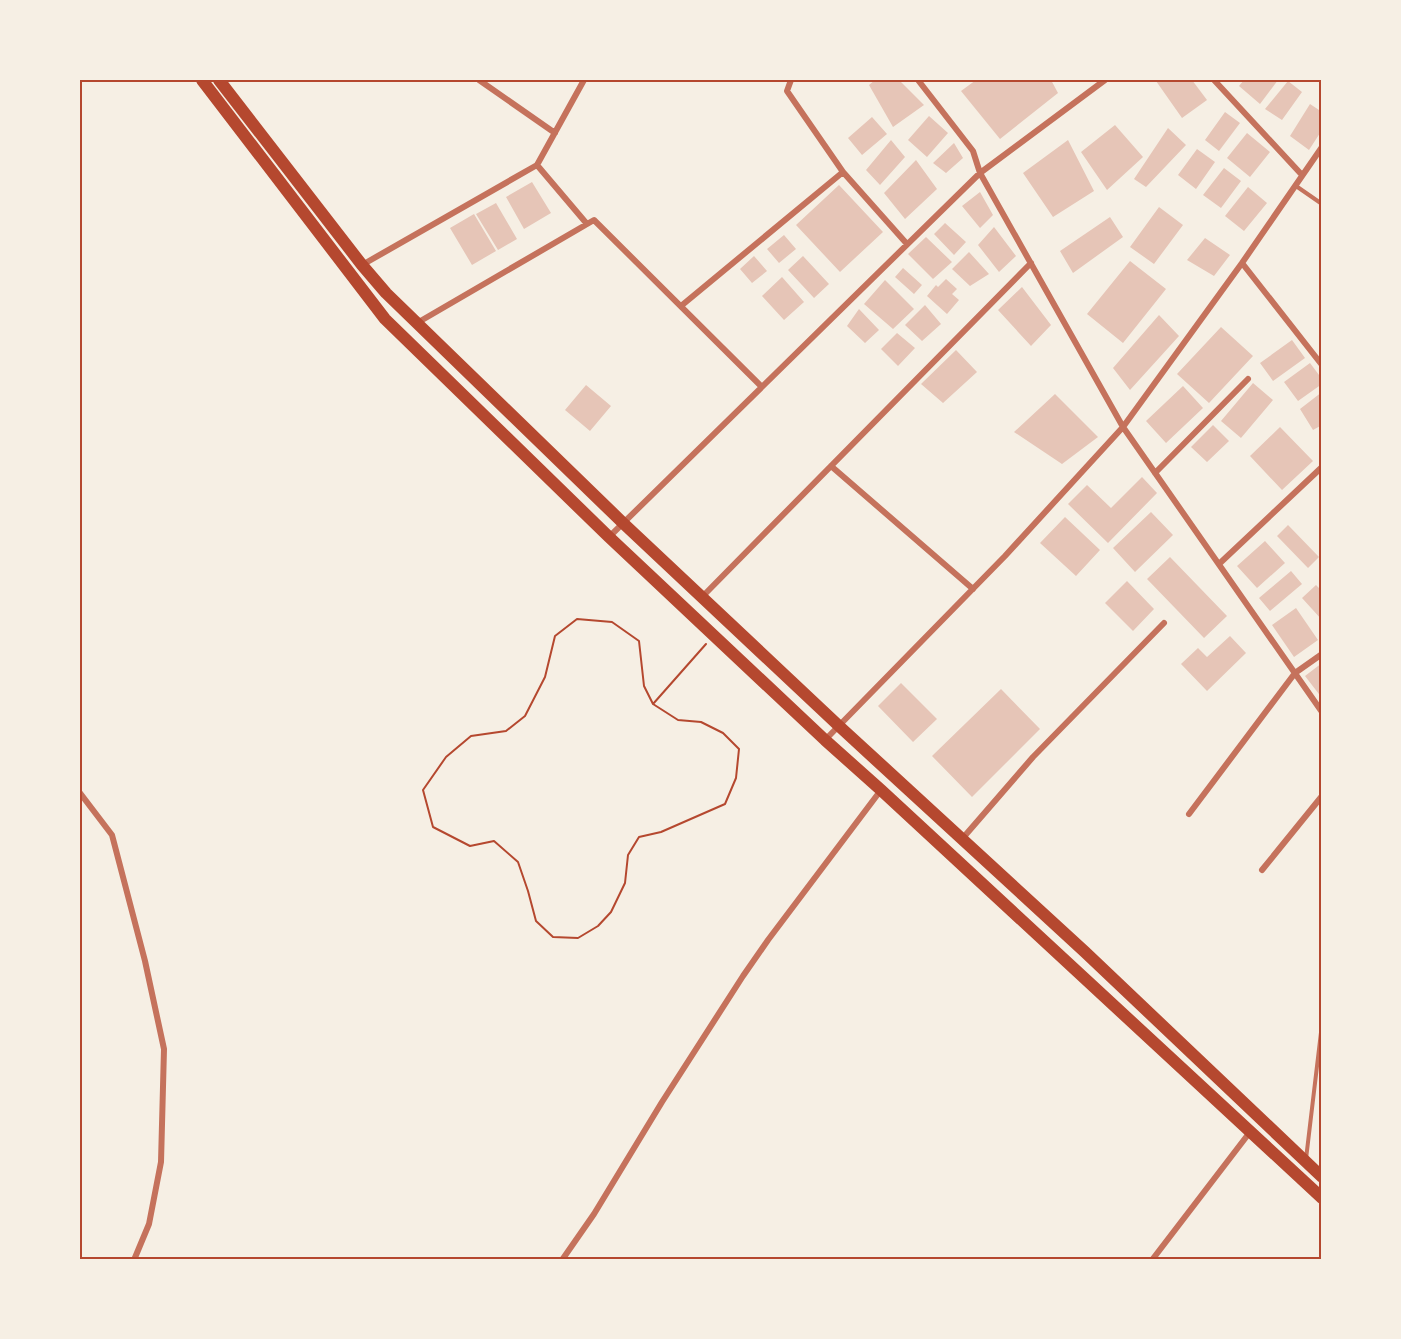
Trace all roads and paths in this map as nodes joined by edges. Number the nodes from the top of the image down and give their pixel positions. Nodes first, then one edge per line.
1 (202, 80) edge
2 (219, 80) edge
3 (479, 80) edge
4 (584, 80) edge
5 (790, 80) edge
6 (918, 80) edge
7 (1105, 80) edge
8 (1214, 80) edge
9 (555, 133) junction
10 (1322, 147) edge
11 (537, 165) junction
12 (843, 172) junction
13 (980, 173) junction
14 (1302, 175) junction
15 (1295, 185) junction
16 (1322, 204) edge
17 (587, 224) junction
18 (907, 244) junction
19 (1031, 263) junction
20 (1242, 263) junction
21 (362, 265) junction
22 (681, 306) junction
23 (416, 323) junction
24 (1322, 365) edge
25 (1248, 379) dead end
26 (762, 387) junction
27 (1123, 427) junction
28 (831, 466) junction
29 (1322, 467) edge
30 (1155, 473) junction
31 (623, 523) junction
32 (609, 537) junction
33 (1219, 564) junction
34 (973, 589) junction
35 (702, 597) junction
36 (1164, 624) dead end
37 (713, 635) junction
38 (1322, 654) edge
39 (1294, 673) junction
40 (653, 704) junction
41 (1322, 712) edge
42 (838, 726) junction
43 (825, 740) junction
44 (881, 790) junction
45 (80, 793) edge
46 (1322, 796) edge
47 (1189, 814) dead end
48 (962, 839) junction
49 (990, 864) junction
50 (1262, 870) dead end
51 (977, 879) junction
52 (1149, 1013) junction
53 (1322, 1024) edge
54 (1137, 1027) junction
55 (1250, 1132) junction
56 (1305, 1163) junction
57 (1322, 1177) edge
58 (1322, 1198) edge
59 (134, 1260) edge
60 (562, 1260) edge
61 (1152, 1260) edge

1 - 32 main road
2 - 21 main road
3 - 9 street
4 - 9 street
5 - 12 street
6 - 13 street
7 - 13 street
8 - 14 street
9 - 11 street
10 - 14 street
11 - 17 street
11 - 21 street
12 - 18 street
12 - 22 street
13 - 18 street
13 - 19 street
14 - 15 street
15 - 16 lane
15 - 20 street
17 - 22 street
17 - 23 street
18 - 26 street
19 - 27 street
19 - 28 street
20 - 24 street
20 - 27 street
21 - 23 main road
22 - 26 street
23 - 31 main road
25 - 30 street
26 - 31 street
27 - 30 street
27 - 34 street
28 - 34 street
28 - 35 street
29 - 33 street
30 - 33 street
31 - 32 street
31 - 35 main road
32 - 37 main road
33 - 39 street
34 - 42 street
35 - 42 main road
36 - 48 street
37 - 40 path
37 - 43 main road
38 - 39 street
39 - 41 street
39 - 47 street
40 - 40 path
42 - 43 street
42 - 48 main road
43 - 44 main road
44 - 51 main road
44 - 60 street
45 - 59 street
46 - 50 street
48 - 49 main road
49 - 51 main road
49 - 52 main road
51 - 54 main road
52 - 54 main road
52 - 56 main road
53 - 56 lane
54 - 55 main road
55 - 58 main road
55 - 61 street
56 - 57 main road

